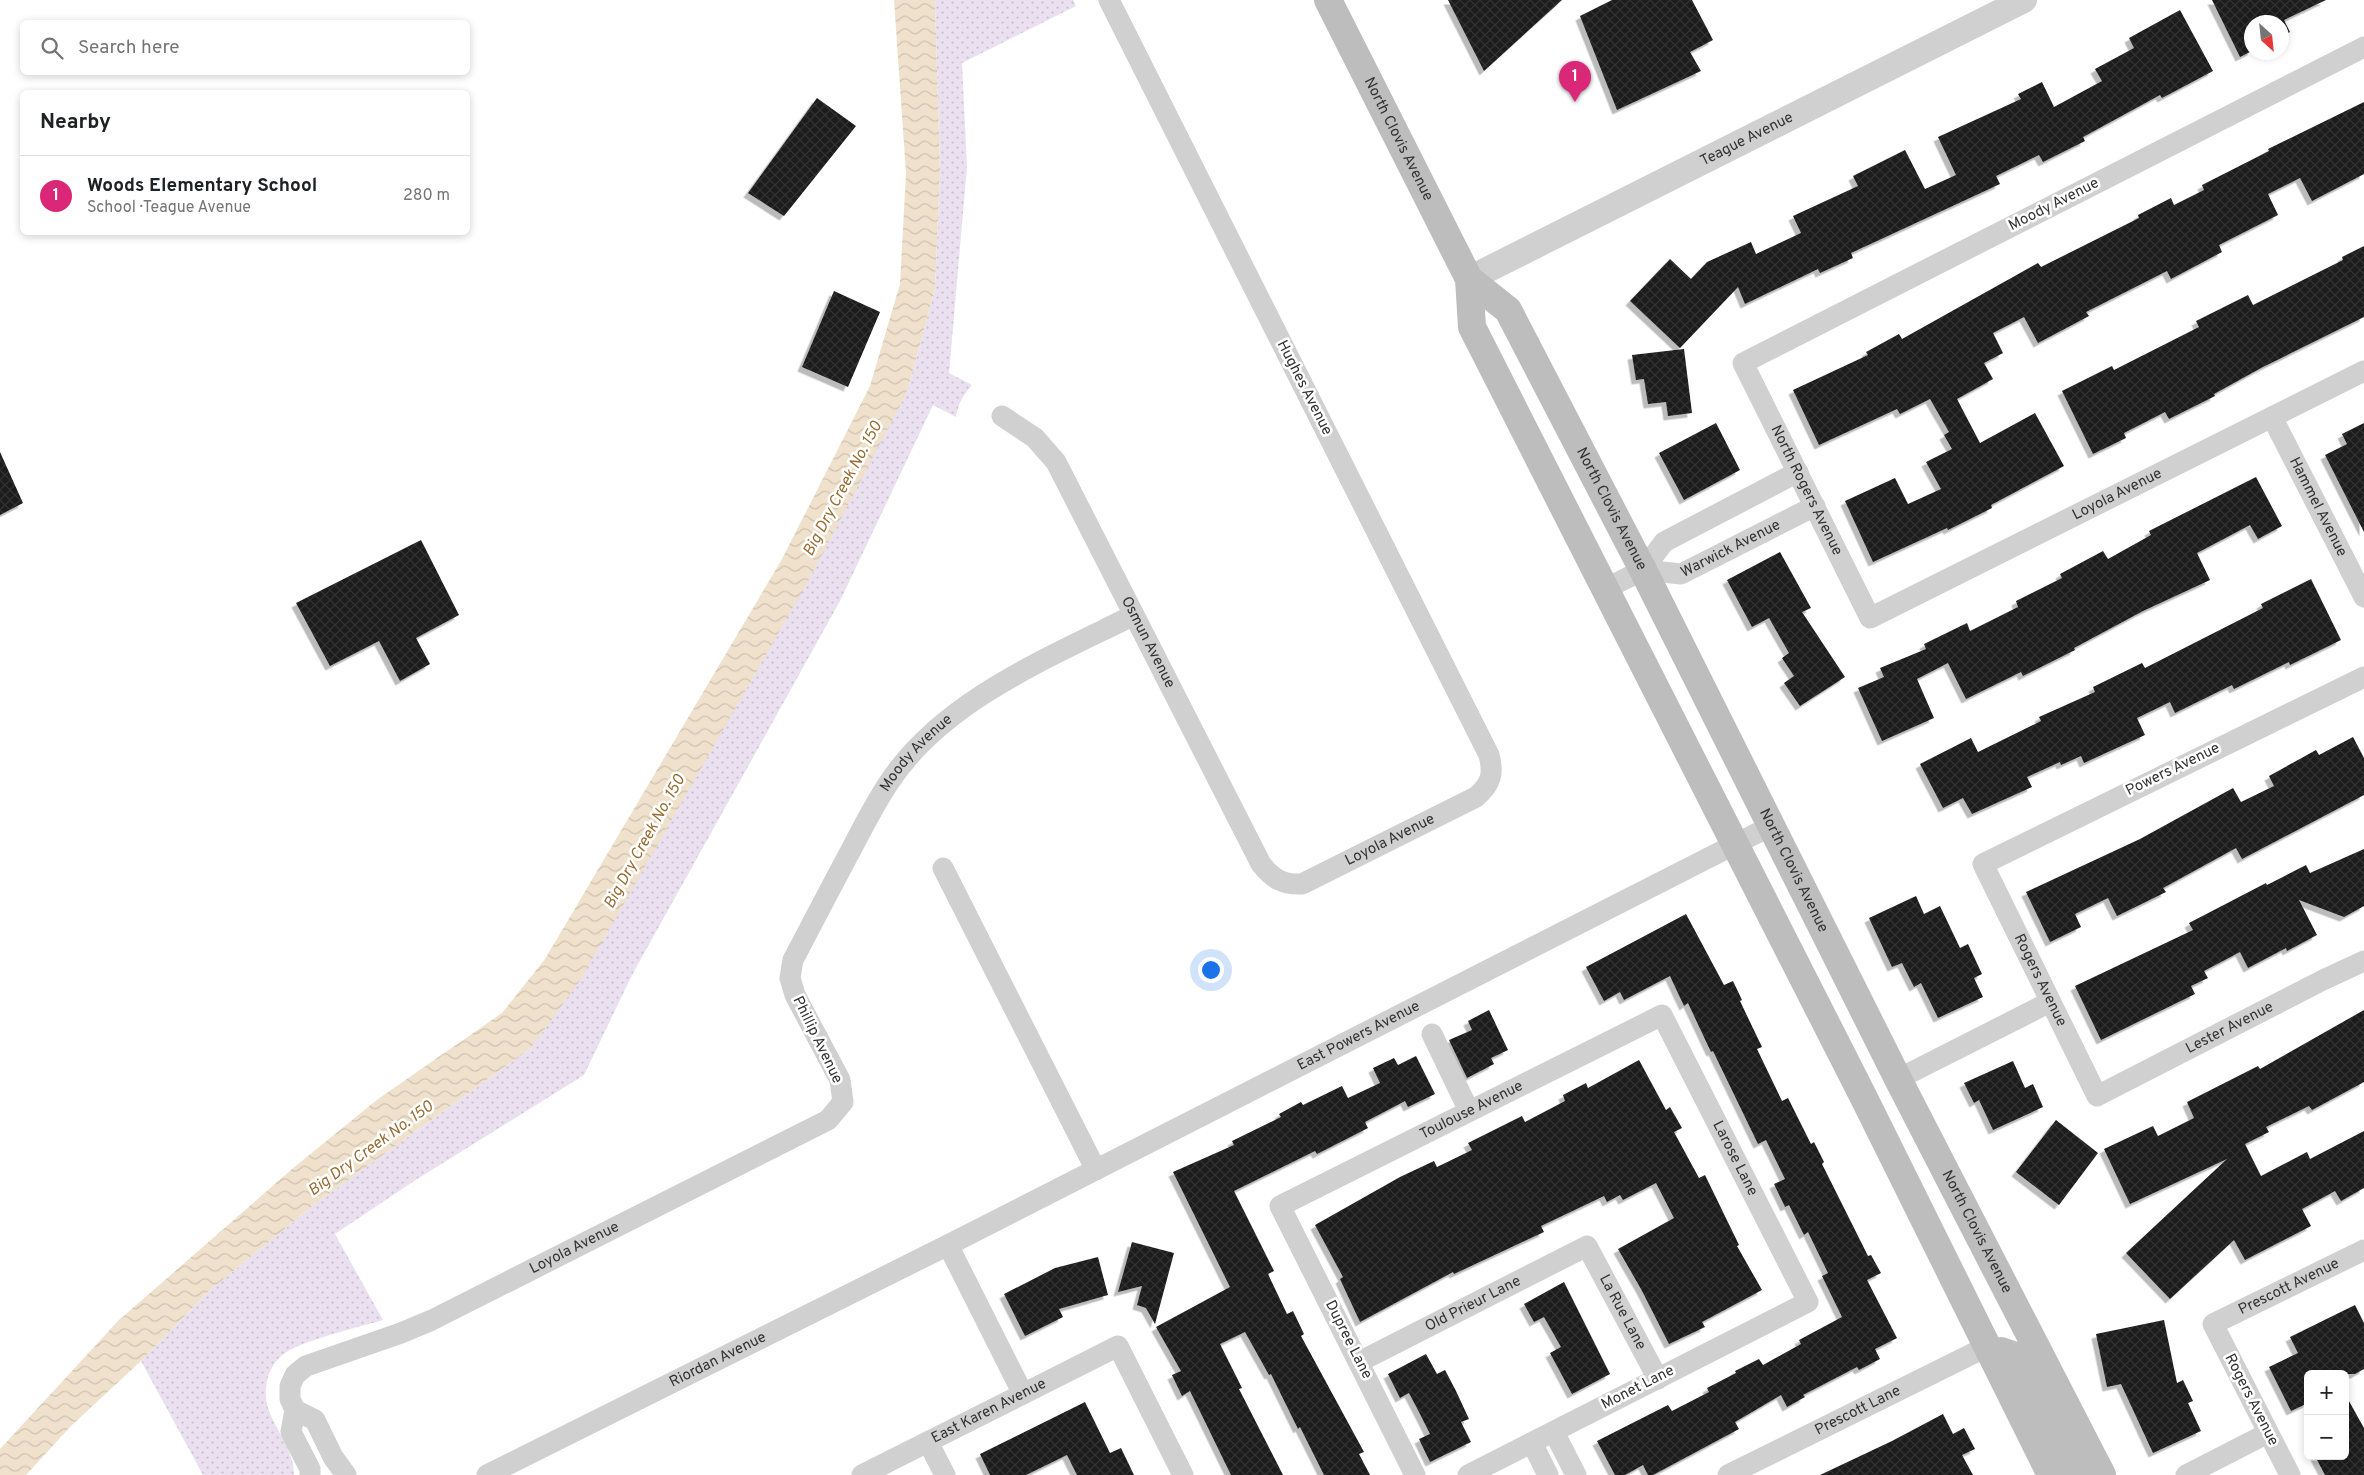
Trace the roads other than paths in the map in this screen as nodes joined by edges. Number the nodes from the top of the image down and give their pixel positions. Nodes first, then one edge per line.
1 (1109, 0) edge
2 (1328, 0) edge
3 (2024, 0) edge
4 (2364, 47) edge
5 (1469, 279) junction
6 (1743, 363) joint
7 (2364, 371) edge
8 (1002, 416) dead end
9 (2272, 417) junction
10 (1798, 472) junction
11 (1814, 506) junction
12 (1643, 570) junction
13 (1605, 589) junction
14 (2364, 597) edge
15 (1134, 615) junction
16 (1870, 618) joint
17 (2364, 677) edge
18 (1492, 778) joint
19 (1771, 826) junction
20 (1735, 845) junction
21 (1983, 864) joint
22 (943, 868) dead end
23 (1279, 881) joint
24 (2364, 961) edge
25 (790, 978) joint
26 (2050, 1002) junction
27 (1662, 1015) joint
28 (1432, 1034) dead end
29 (1898, 1078) junction
30 (2097, 1096) joint
31 (843, 1102) joint
32 (1470, 1111) junction
33 (1096, 1170) junction
34 (1280, 1206) joint
35 (948, 1245) junction
36 (1587, 1246) joint
37 (2364, 1250) edge
38 (1808, 1302) joint
39 (2213, 1324) joint
40 (1988, 1346) junction
41 (1358, 1362) junction
42 (1658, 1379) junction
43 (1023, 1394) junction
44 (295, 1410) junction
45 (1554, 1432) junction
46 (2268, 1433) junction
47 (928, 1442) junction
48 (1532, 1443) junction
49 (333, 1457) junction
50 (310, 1472) edge
51 (346, 1475) edge
52 (486, 1475) edge
53 (862, 1475) edge
54 (945, 1475) edge
55 (1183, 1475) edge
56 (1415, 1475) edge
57 (1468, 1475) edge
58 (1548, 1475) edge
59 (1576, 1475) edge
60 (1728, 1475) edge
61 (2051, 1475) edge
62 (2076, 1475) edge
63 (2102, 1475) edge
64 (2186, 1475) edge
65 (2290, 1475) edge

1 - 18 street, Hughes Avenue
2 - 5 main road, North Clovis Avenue
3 - 5 street, Teague Avenue
4 - 6 street, Moody Avenue
5 - 12 main road, North Clovis Avenue
5 - 13 main road, North Clovis Avenue
6 - 10 street, North Rogers Avenue
7 - 9 street, Loyola Avenue
8 - 15 street, Osmun Avenue
9 - 14 street, Hammel Avenue
9 - 16 street, Loyola Avenue
10 - 11 street, North Rogers Avenue
10 - 12 street, Warwick Avenue
11 - 12 street, Warwick Avenue
11 - 16 street, North Rogers Avenue
12 - 13 street, Warwick Avenue
12 - 19 main road, North Clovis Avenue
13 - 20 main road, North Clovis Avenue
15 - 23 street, Osmun Avenue
15 - 25 street, Moody Avenue
17 - 21 street, Powers Avenue
18 - 23 street, Loyola Avenue
19 - 20 street, East Powers Avenue
19 - 29 main road, North Clovis Avenue
20 - 33 street, East Powers Avenue
20 - 40 main road, North Clovis Avenue
21 - 26 street, Rogers Avenue
22 - 33 street
24 - 30 street, Lester Avenue
25 - 31 street, Phillip Avenue
26 - 29 street
26 - 30 street, Rogers Avenue
27 - 32 street, Toulouse Avenue
27 - 38 street, Larose Lane
28 - 32 street
29 - 63 main road, North Clovis Avenue
31 - 44 street, Loyola Avenue
32 - 34 street, Toulouse Avenue
33 - 35 street, East Powers Avenue
34 - 41 street, Dupree Lane
35 - 43 street
35 - 52 street, Riordan Avenue
36 - 41 street, Old Prieur Lane
36 - 42 street, La Rue Lane
37 - 39 street, Prescott Avenue
38 - 42 street, Monet Lane
39 - 46 street, Rogers Avenue
40 - 60 street, Prescott Lane
40 - 61 main road, North Clovis Avenue
40 - 62 main road
41 - 56 street, Dupree Lane
42 - 45 street, Monet Lane
43 - 47 street, East Karen Avenue
43 - 55 street, East Karen Avenue
44 - 49 street
44 - 50 street
45 - 48 street, Monet Lane
45 - 59 street
46 - 64 street
46 - 65 street, Rogers Avenue
47 - 53 street, East Karen Avenue
47 - 54 street
48 - 57 street, Monet Lane
48 - 58 street
49 - 50 street
49 - 51 street

